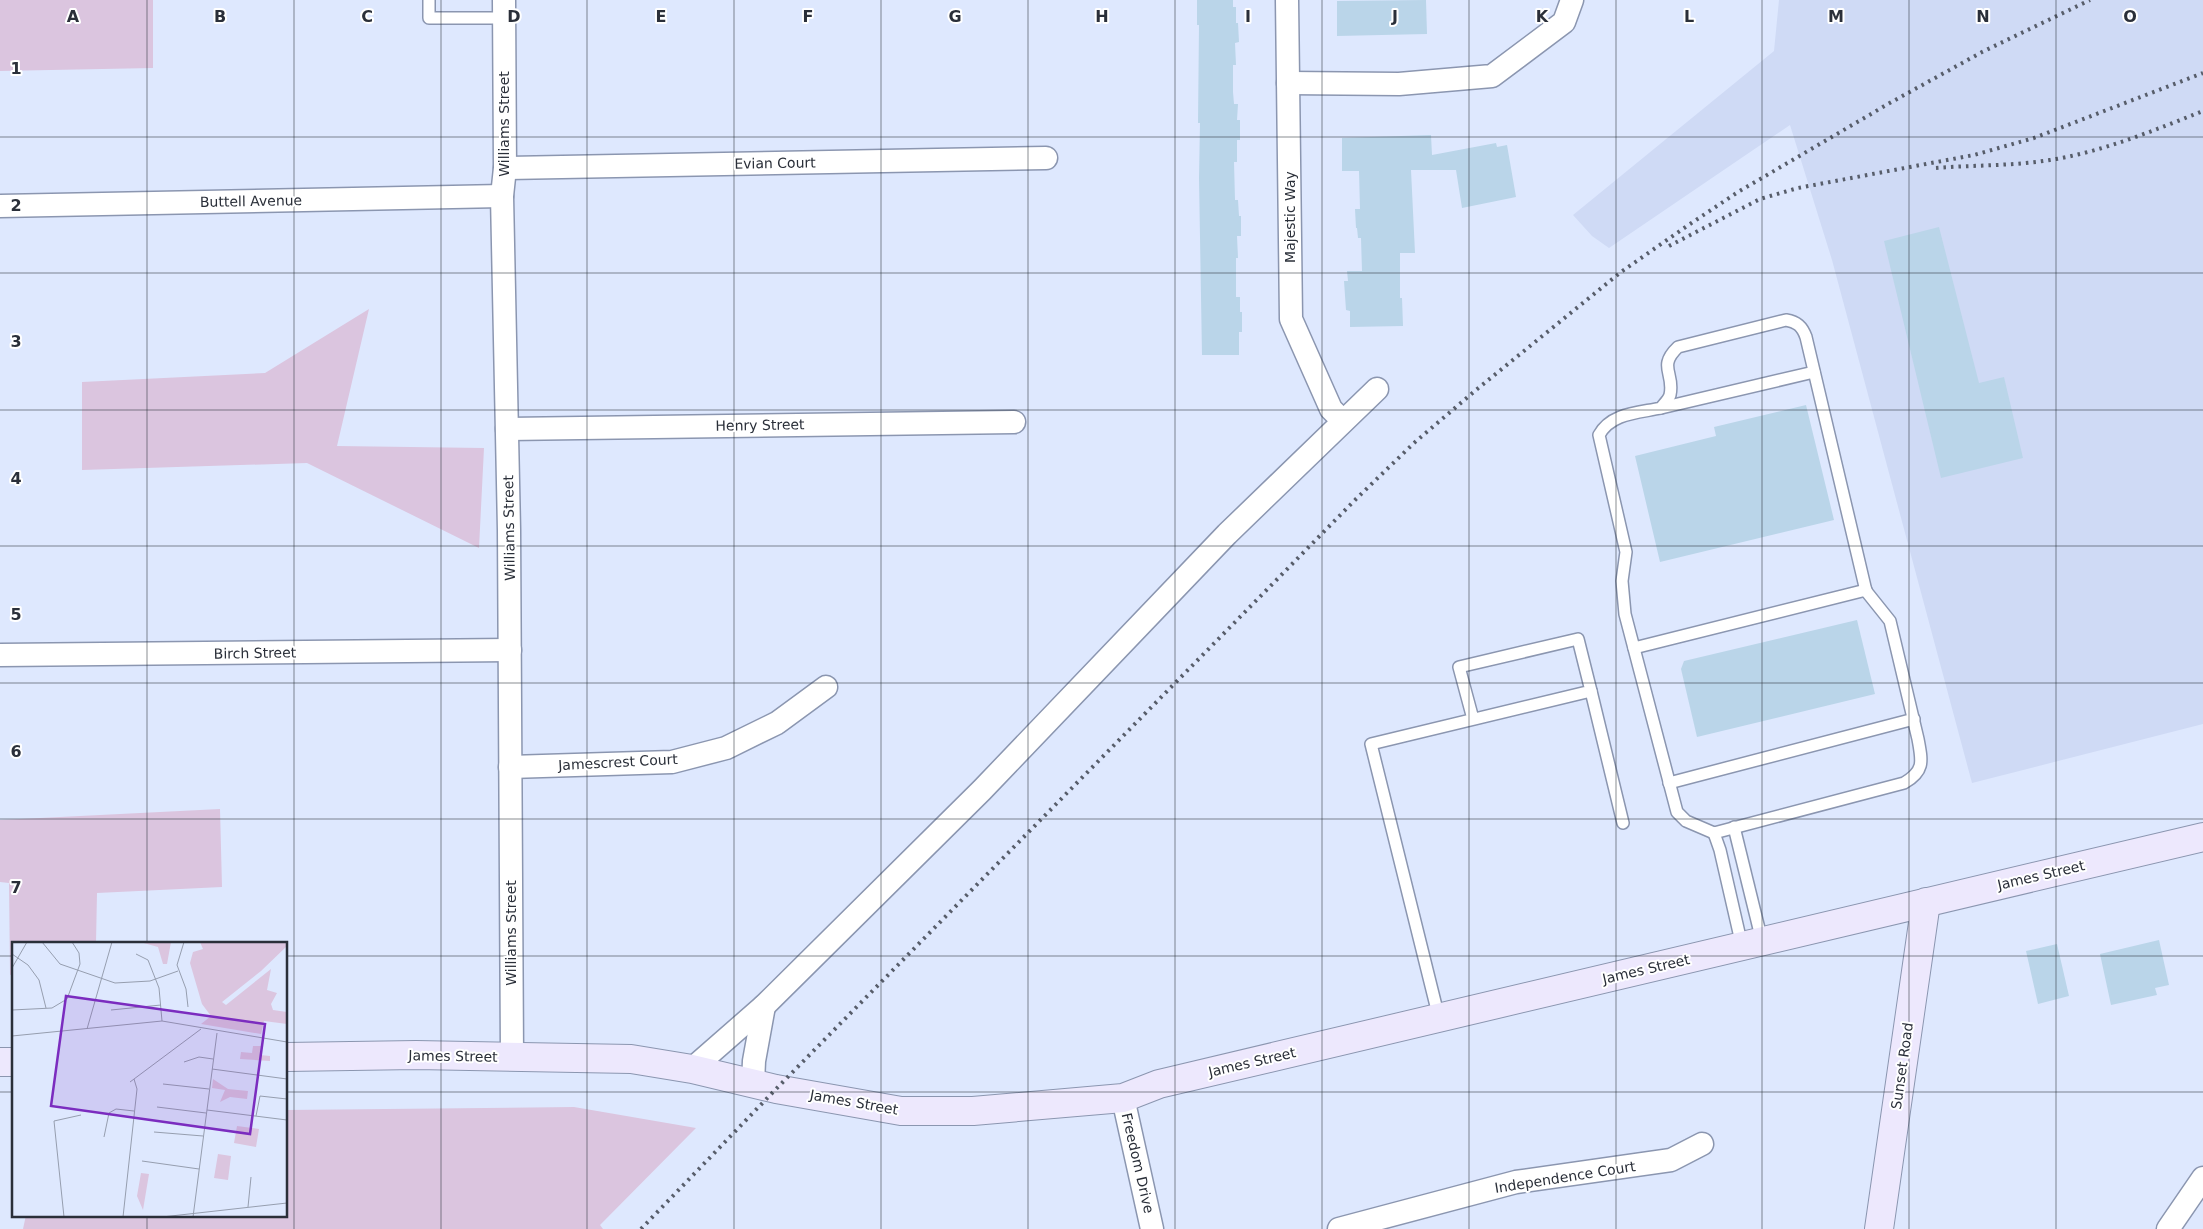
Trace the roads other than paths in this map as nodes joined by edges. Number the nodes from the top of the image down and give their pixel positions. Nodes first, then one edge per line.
1 (429, 0) edge
2 (1287, 0) edge
3 (1572, 0) edge
4 (504, 9) edge
5 (1288, 83) junction
6 (1046, 158) dead end
7 (505, 168) junction
8 (502, 196) junction
9 (0, 206) edge
10 (1814, 372) junction
11 (1377, 389) dead end
12 (1661, 408) junction
13 (1342, 421) junction
14 (1014, 422) dead end
15 (507, 429) junction
16 (1866, 590) junction
17 (1634, 648) junction
18 (510, 650) junction
19 (0, 655) edge
20 (826, 687) dead end
21 (1591, 691) junction
22 (1473, 720) junction
23 (1914, 720) junction
24 (510, 767) junction
25 (1669, 783) junction
26 (1623, 823) dead end
27 (1734, 827) junction
28 (1714, 833) junction
29 (2203, 837) edge
30 (1926, 902) junction
31 (1752, 944) junction
32 (764, 1006) junction
33 (1439, 1018) junction
34 (288, 1057) edge
35 (512, 1057) junction
36 (692, 1069) junction
37 (752, 1083) junction
38 (1123, 1098) junction
39 (1702, 1144) dead end
40 (2203, 1178) edge
41 (1152, 1229) edge
42 (1339, 1229) edge
43 (1879, 1229) edge
44 (2168, 1229) edge

1 - 4 lane
2 - 5 street, Majestic Way
3 - 5 street
4 - 7 street, Williams Street
5 - 13 street, Majestic Way
6 - 7 street, Evian Court
7 - 8 street, Williams Street
8 - 9 street, Buttell Avenue
8 - 15 street, Williams Street
10 - 12 lane
10 - 12 lane
10 - 16 lane
11 - 13 street
12 - 17 lane
13 - 32 street
14 - 15 street, Henry Street
15 - 18 street, Williams Street
16 - 17 lane
16 - 23 lane
17 - 25 lane
18 - 19 street, Birch Street
18 - 24 street, Williams Street
20 - 24 street, Jamescrest Court
21 - 22 lane
21 - 22 lane
21 - 26 lane
22 - 33 lane
23 - 25 lane
23 - 27 lane
24 - 35 street, Williams Street
25 - 28 lane
27 - 28 lane
27 - 31 lane
28 - 31 lane
29 - 30 street, James Street
30 - 31 street, James Street
30 - 43 street, Sunset Road
31 - 33 street, James Street
32 - 36 street
32 - 37 street
33 - 38 street, James Street
34 - 35 street, James Street
35 - 36 street, James Street
36 - 37 street, James Street
37 - 38 street, James Street
38 - 41 street, Freedom Drive
39 - 42 street, Independence Court
40 - 44 street

